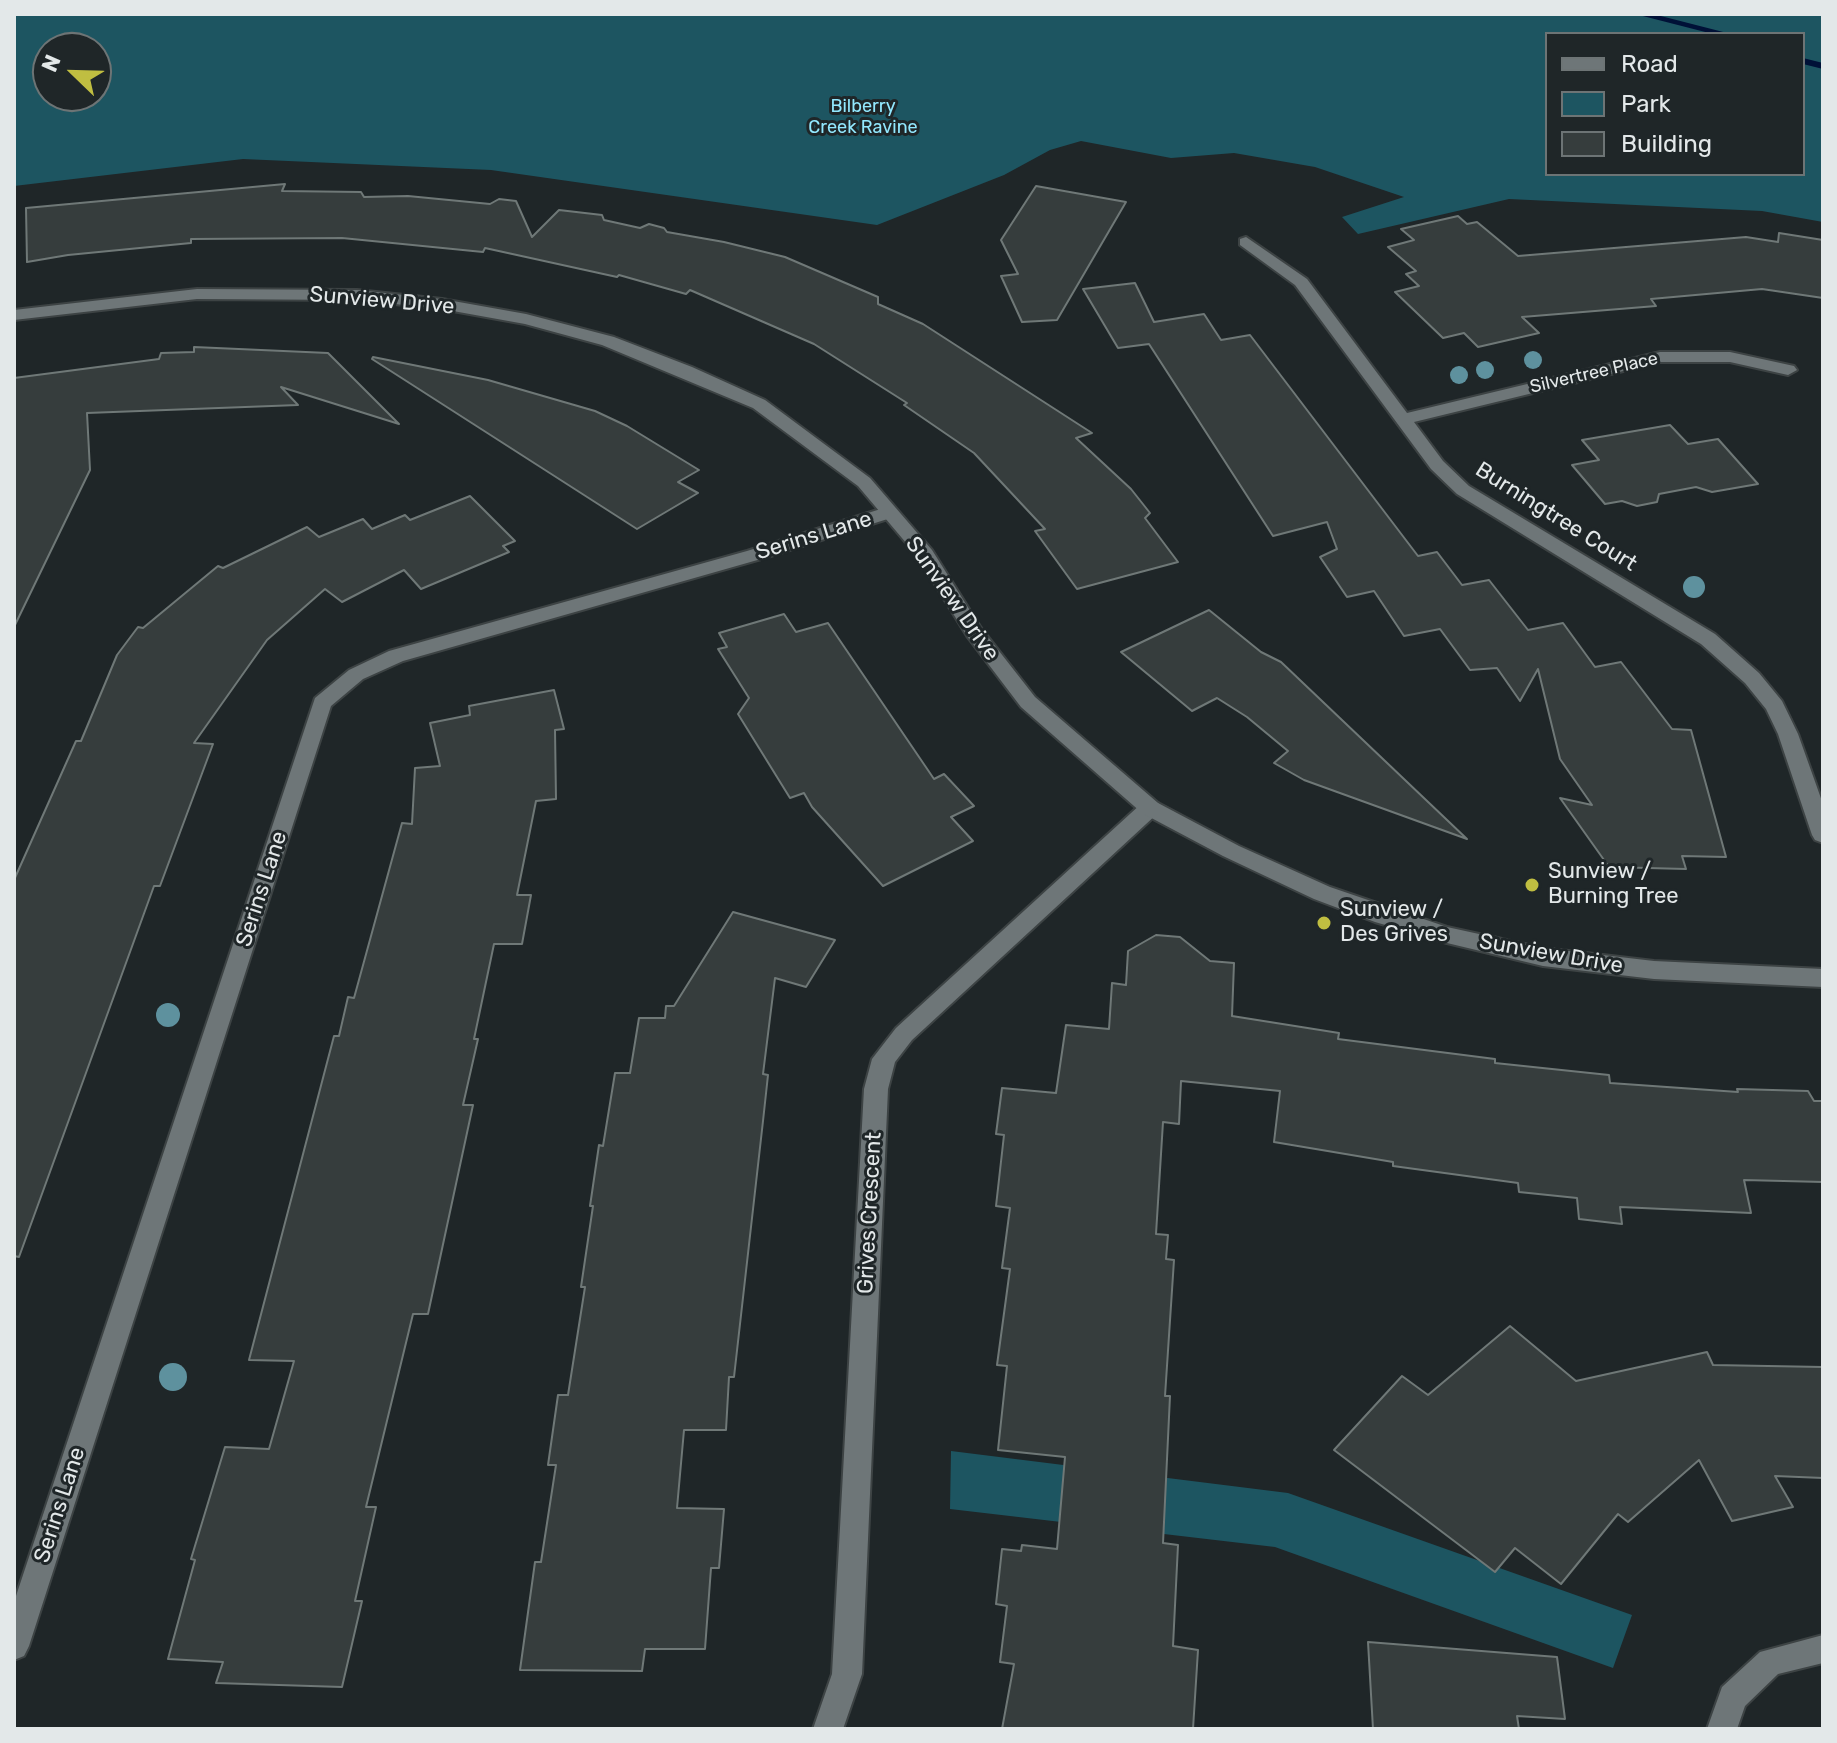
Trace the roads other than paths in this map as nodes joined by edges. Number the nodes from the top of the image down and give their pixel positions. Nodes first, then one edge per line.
1 (1246, 242) dead end
2 (14, 315) edge
3 (1788, 370) dead end
4 (1403, 419) junction
5 (887, 513) junction
6 (1150, 808) junction
7 (1823, 835) edge
8 (1823, 978) edge
9 (14, 1646) edge
10 (1823, 1649) edge
11 (828, 1729) edge
12 (1722, 1729) edge

1 - 4 street, Burningtree Court
2 - 5 street, Sunview Drive
3 - 4 street, Silvertree Place
4 - 7 street, Burningtree Court
5 - 6 street, Sunview Drive
5 - 9 street, Serins Lane
6 - 8 street, Sunview Drive
6 - 11 street, Grives Crescent
10 - 12 street

